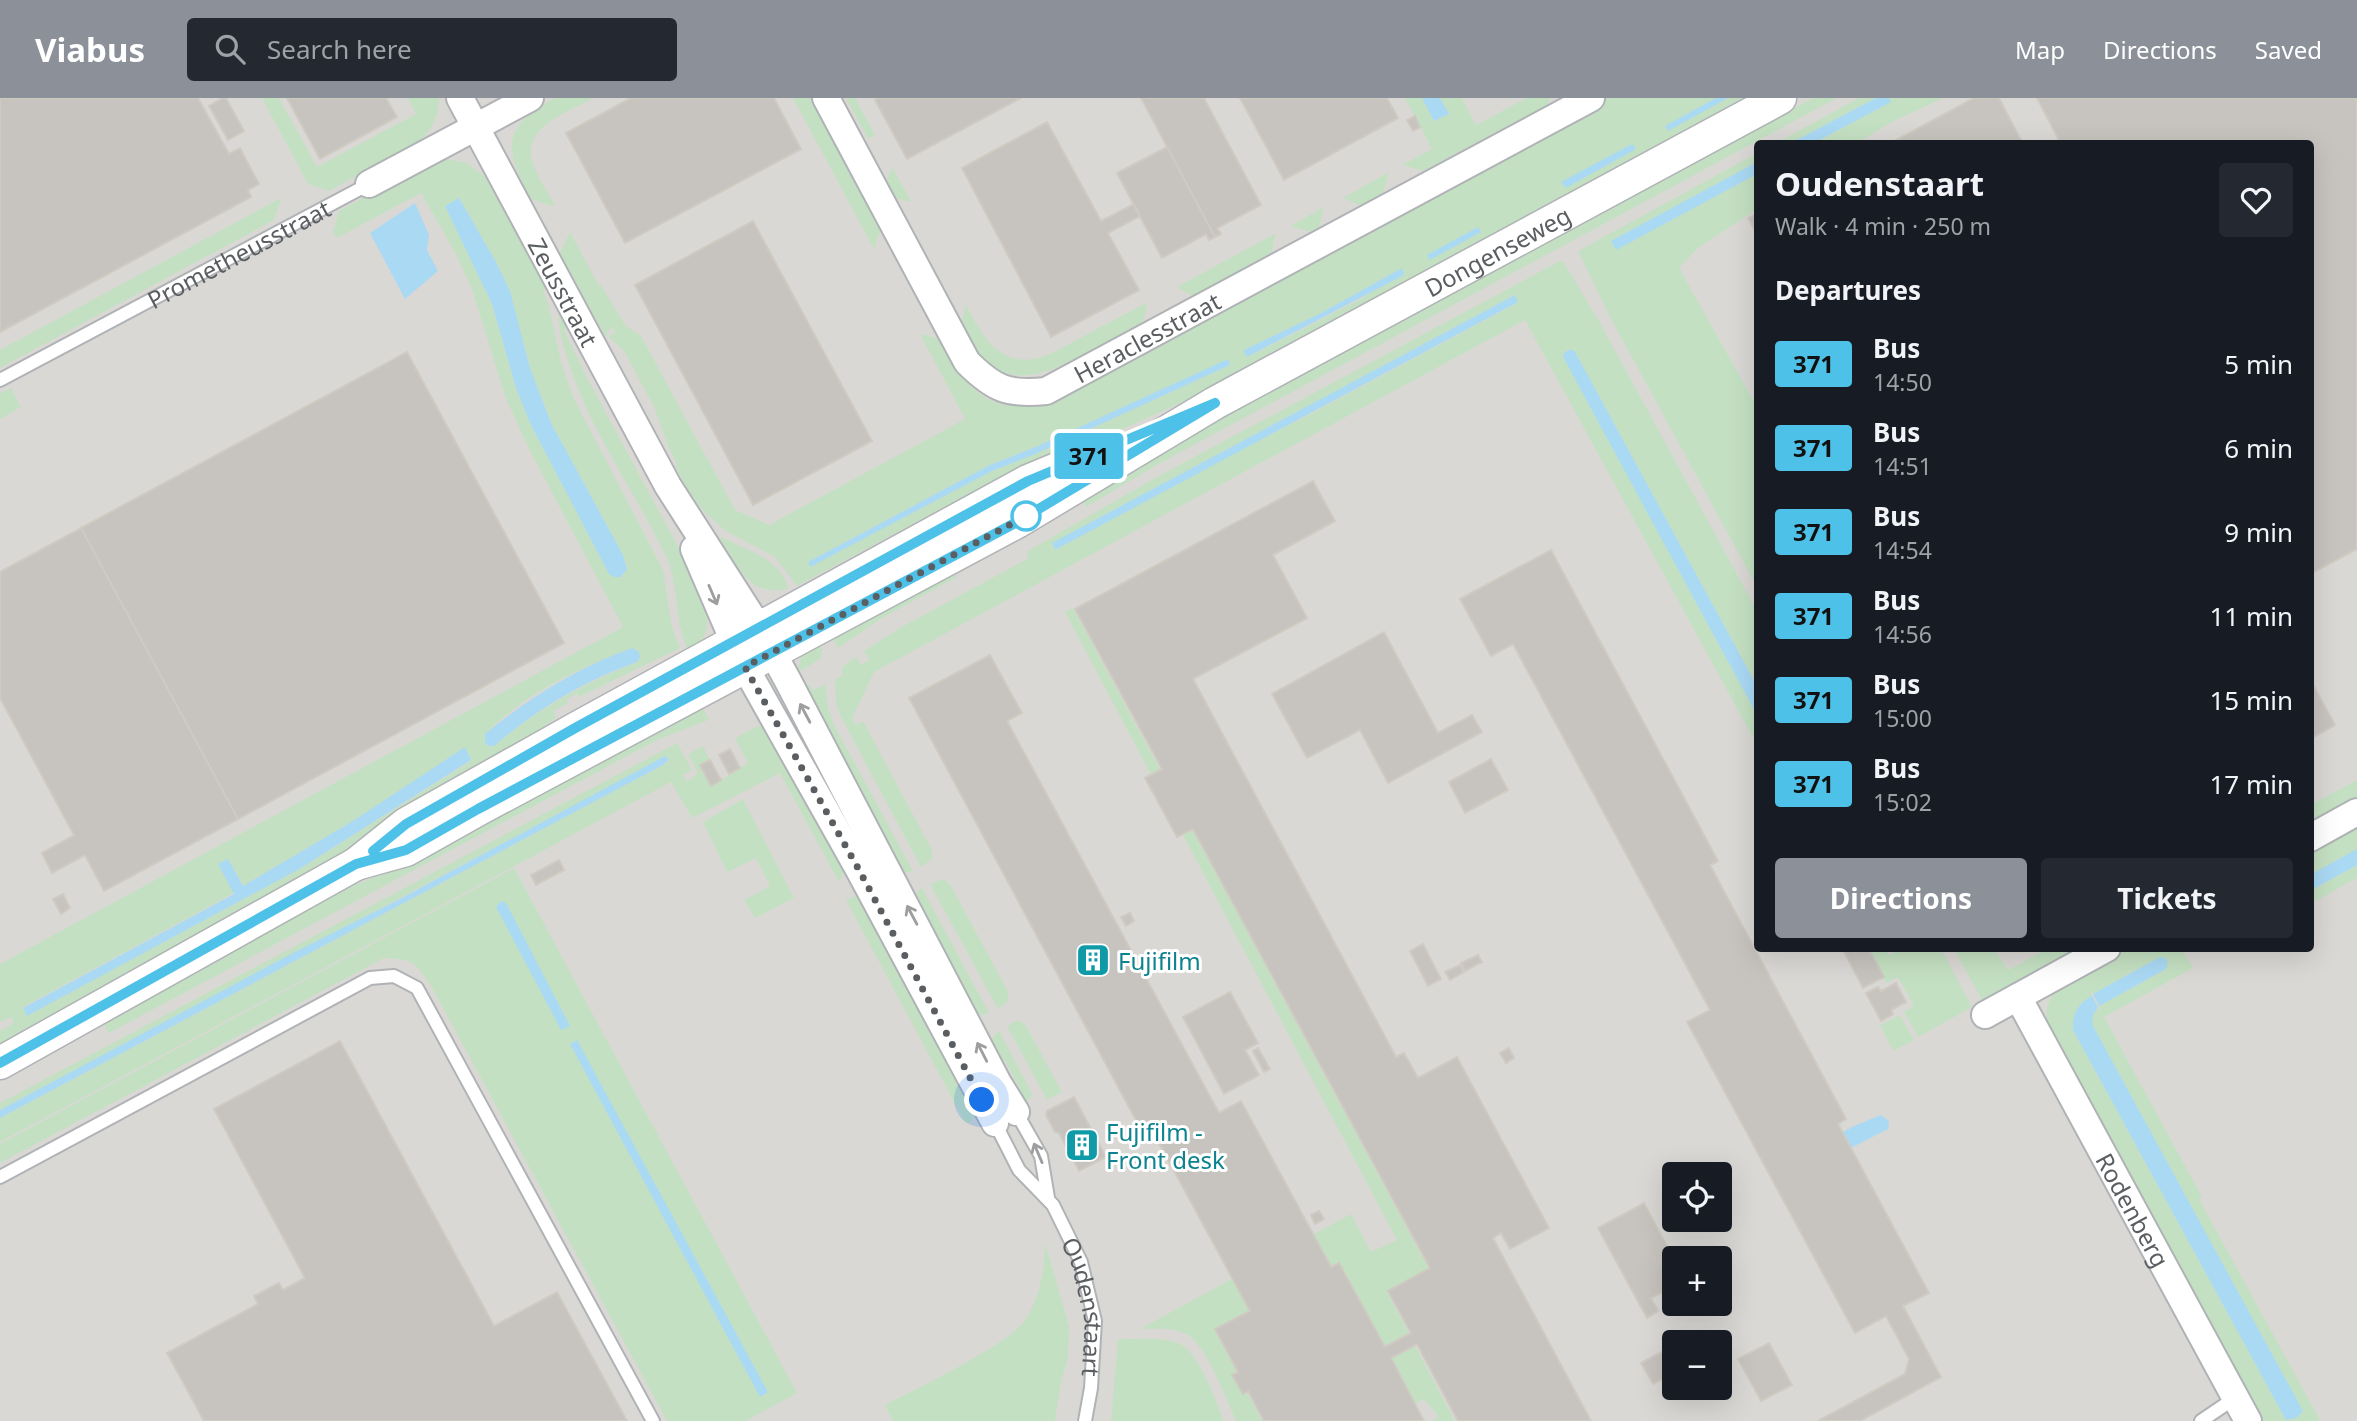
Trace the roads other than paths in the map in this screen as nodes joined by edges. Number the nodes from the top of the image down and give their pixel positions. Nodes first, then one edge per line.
1 (460, 98) edge
2 (530, 98) edge
3 (826, 98) edge
4 (1591, 98) edge
5 (1780, 98) edge
6 (476, 127) junction
7 (369, 184) joint
8 (0, 380) edge
9 (752, 647) junction
10 (2357, 812) edge
11 (2314, 836) edge
12 (2100, 952) edge
13 (2018, 997) junction
14 (1985, 1015) dead end
15 (0, 1063) edge
16 (1005, 1117) junction
17 (0, 1177) edge
18 (1048, 1198) junction
19 (2241, 1410) edge
20 (653, 1421) edge
21 (1086, 1421) edge
22 (2201, 1421) edge

1 - 6 street, Zeusstraat
2 - 6 street, Prometheusstraat
3 - 4 street, Heraclesstraat
5 - 9 street, Dongenseweg
6 - 7 street, Prometheusstraat
6 - 9 street, Zeusstraat
7 - 8 lane, Prometheusstraat
9 - 15 street, Dongenseweg
9 - 16 street, Oudenstaart
10 - 11 street
12 - 13 street
13 - 14 street
13 - 19 street, Rodenberg
16 - 18 lane, Oudenstaart
18 -> 16 lane, Oudenstaart
17 - 20 lane
18 - 21 lane, Oudenstaart
19 - 22 lane

